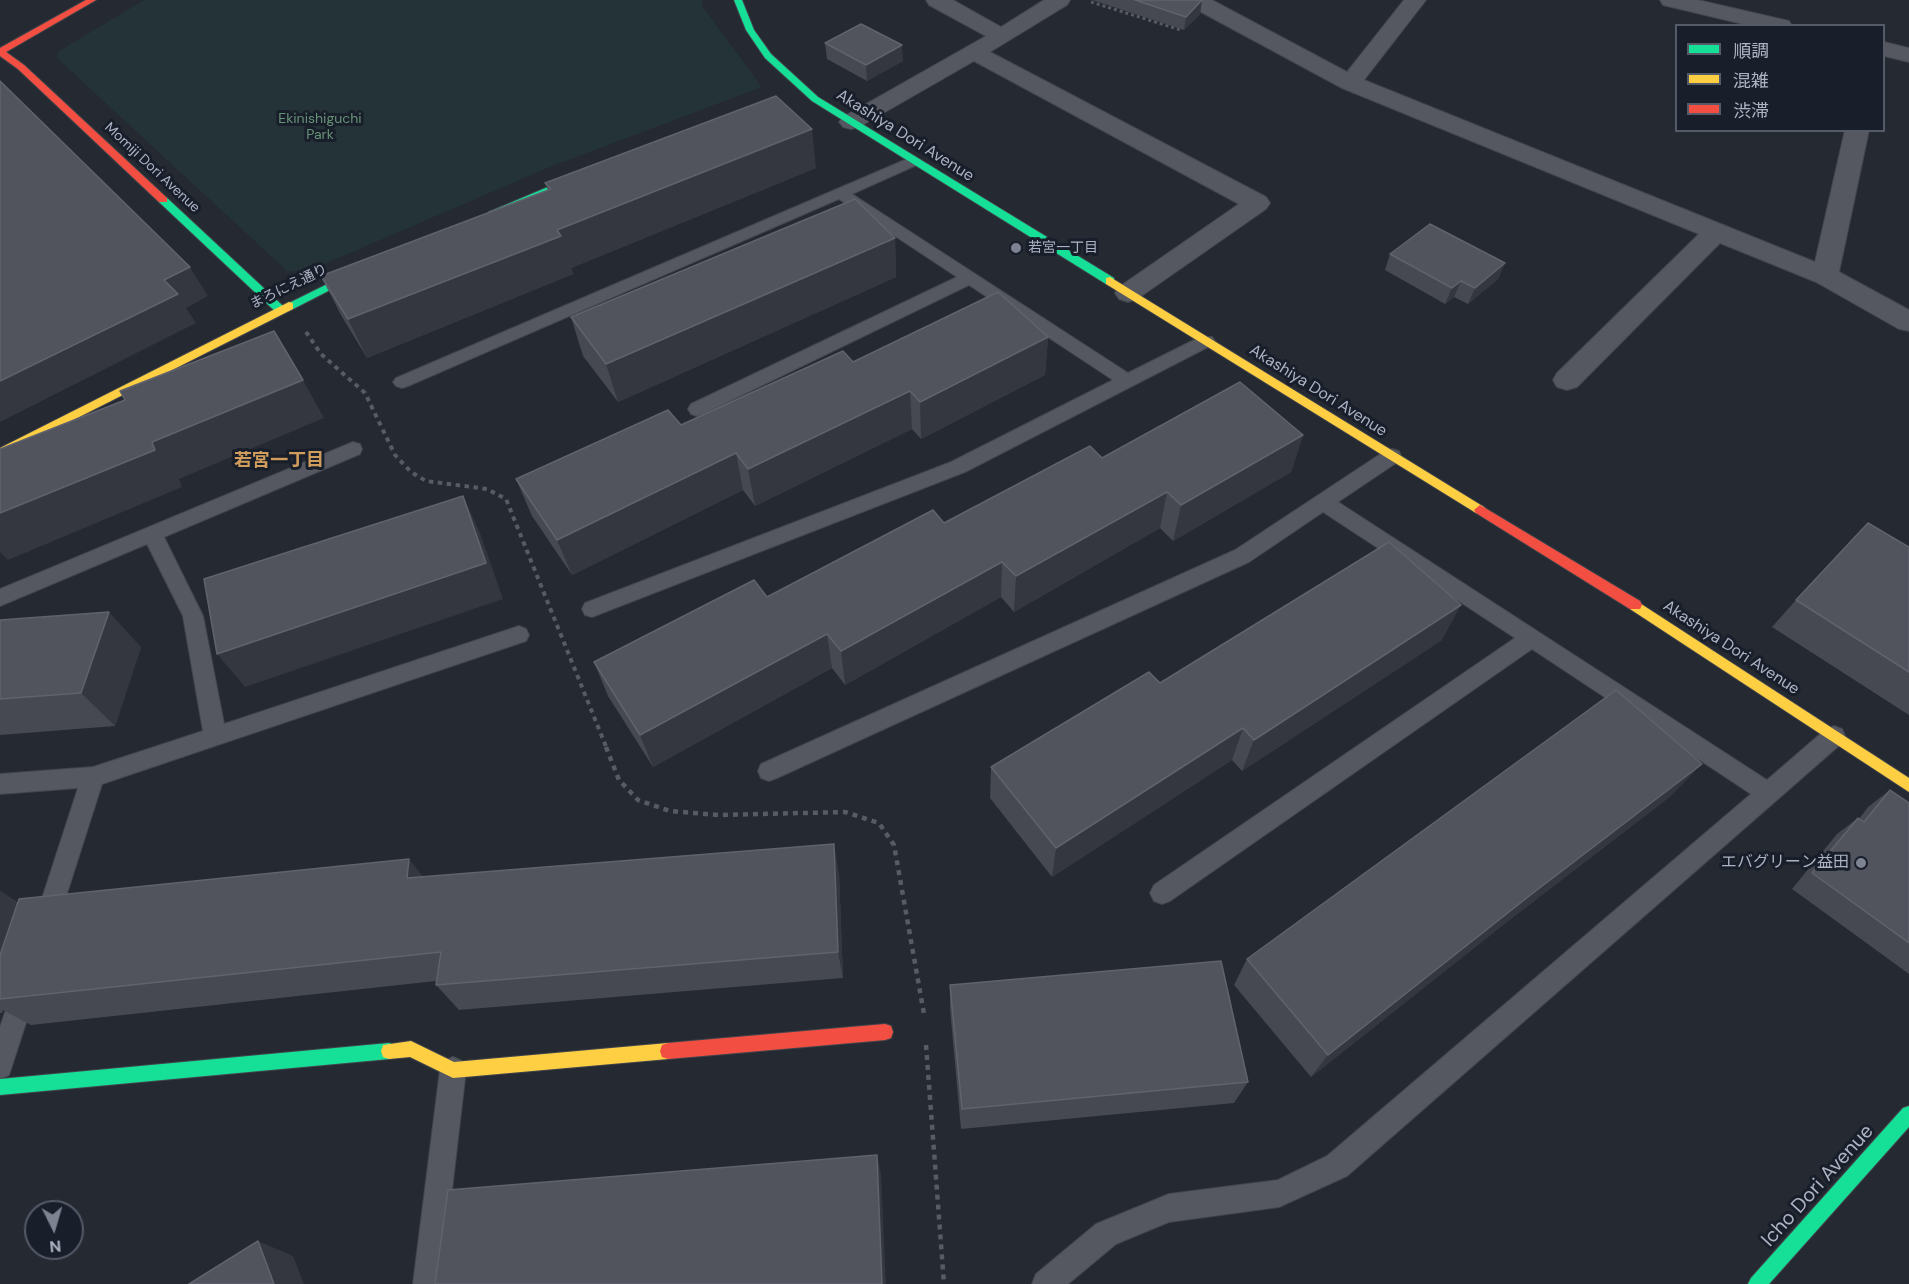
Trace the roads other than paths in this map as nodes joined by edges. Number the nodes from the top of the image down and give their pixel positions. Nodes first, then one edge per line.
1 (92, 0) edge
2 (738, 0) edge
3 (937, 0) edge
4 (1059, 0) edge
5 (1196, 0) edge
6 (1415, 0) edge
7 (1671, 0) edge
8 (1695, 3) edge
9 (1774, 24) edge
10 (1002, 36) junction
11 (1885, 49) edge
12 (0, 52) edge
13 (974, 52) junction
14 (1909, 55) edge
15 (1350, 83) junction
16 (802, 90) junction
17 (785, 96) dead end
18 (851, 122) junction
19 (1857, 132) edge
20 (914, 161) junction
21 (600, 168) edge
22 (840, 193) junction
23 (479, 218) edge
24 (1718, 231) junction
25 (385, 260) edge
26 (1825, 276) junction
27 (970, 278) junction
28 (1128, 293) junction
29 (280, 309) junction
30 (1909, 322) edge
31 (1206, 341) junction
32 (1567, 380) dead end
33 (1127, 381) junction
34 (402, 382) dead end
35 (697, 409) dead end
36 (352, 449) dead end
37 (0, 453) edge
38 (1392, 456) junction
39 (1323, 502) junction
40 (152, 534) junction
41 (0, 598) edge
42 (592, 609) dead end
43 (519, 635) dead end
44 (1532, 638) junction
45 (1833, 736) junction
46 (215, 737) junction
47 (769, 771) dead end
48 (93, 777) junction
49 (0, 784) edge
50 (1909, 786) edge
51 (1768, 793) junction
52 (1161, 893) dead end
53 (885, 1032) dead end
54 (0, 1066) edge
55 (453, 1070) junction
56 (0, 1087) edge
57 (1909, 1114) edge
58 (427, 1284) edge
59 (1046, 1284) edge
60 (1756, 1284) edge

1 - 12 street
2 - 16 street, Akashiya Dori Avenue
3 - 10 street
4 - 10 street
5 - 15 street
6 - 15 street
7 - 8 street
8 - 9 street
10 - 13 street
11 - 14 street
12 - 29 street, Momiji Dori Avenue
13 - 18 street
13 - 28 street
15 - 24 street
16 - 17 street
16 - 18 street, Akashiya Dori Avenue
18 - 20 street, Akashiya Dori Avenue
19 - 26 street
20 - 22 lane
20 - 28 street, Akashiya Dori Avenue
21 - 23 street
22 - 27 lane
22 - 34 lane
24 - 26 street
24 - 32 street
25 - 29 street, まろにえ通り
26 - 30 street
27 - 33 lane
27 - 35 lane
28 - 31 street, Akashiya Dori Avenue
29 - 37 street, まろにえ通り
31 - 33 lane
31 - 38 street, Akashiya Dori Avenue
33 - 42 lane
36 - 40 lane
38 - 39 lane
38 - 45 street, Akashiya Dori Avenue
39 - 44 lane
39 - 47 lane
40 - 41 lane
40 - 46 lane
43 - 46 lane
44 - 51 lane
44 - 52 lane
45 - 50 street, Akashiya Dori Avenue
45 - 51 lane
46 - 48 lane
48 - 49 lane
48 - 54 lane
51 - 59 lane
53 - 55 street
55 - 56 street
55 - 58 lane
57 - 60 street, Icho Dori Avenue

